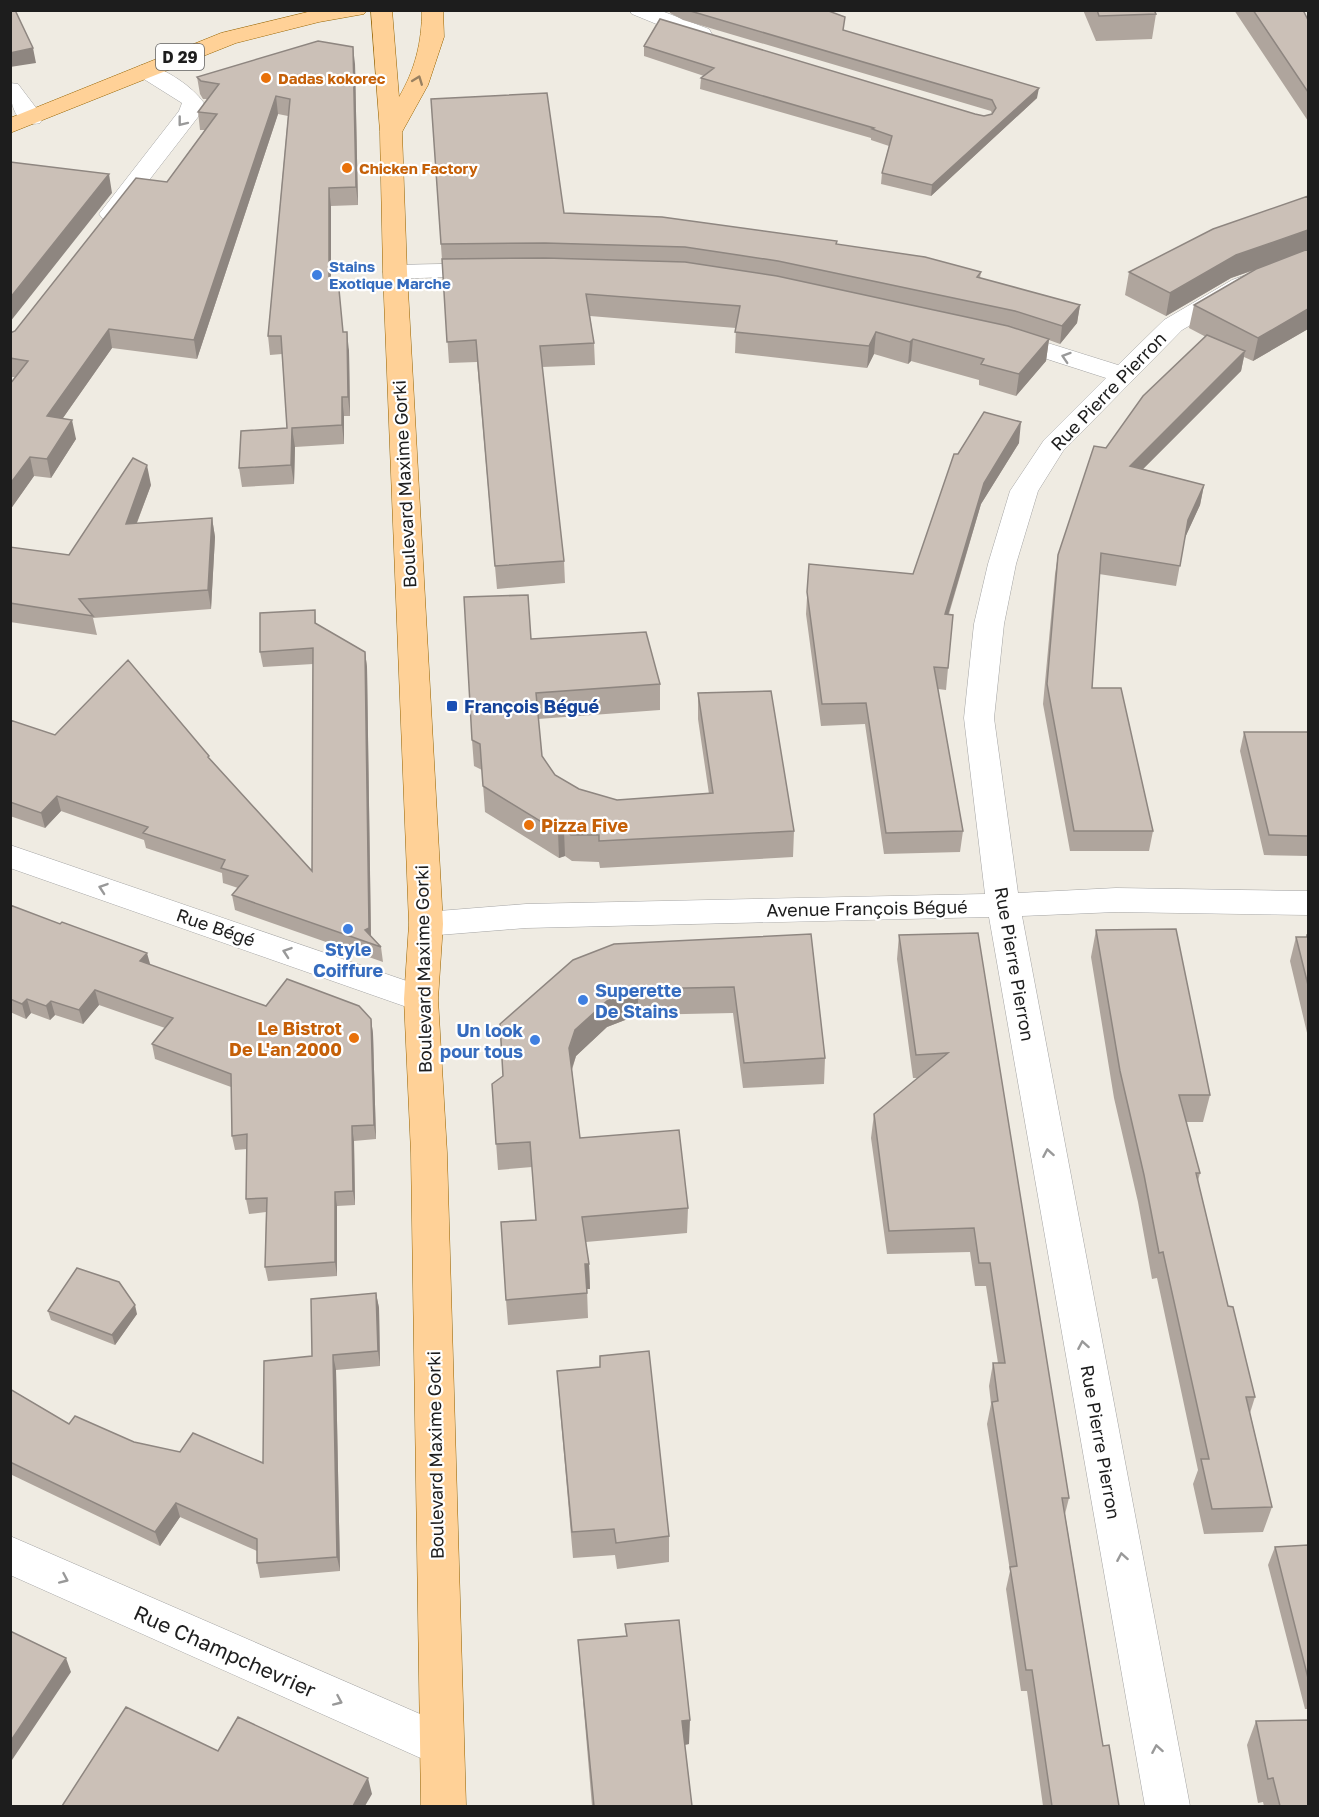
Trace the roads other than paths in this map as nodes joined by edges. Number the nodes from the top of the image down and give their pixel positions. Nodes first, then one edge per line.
1 (357, 10) edge
2 (381, 10) edge
3 (432, 10) edge
4 (639, 10) edge
5 (720, 39) edge
6 (147, 71) junction
7 (10, 89) edge
8 (32, 118) junction
9 (10, 126) edge
10 (392, 132) junction
11 (97, 232) edge
12 (1308, 260) edge
13 (513, 270) edge
14 (395, 272) junction
15 (980, 332) edge
16 (1122, 375) junction
17 (10, 856) edge
18 (1308, 903) edge
19 (1003, 905) junction
20 (426, 924) junction
21 (421, 999) junction
22 (10, 1555) edge
23 (441, 1745) junction
24 (444, 1806) edge
25 (1167, 1806) edge

1 - 6 main road, D 29
2 - 10 main road, Boulevard Maxime Gorki
10 -> 3 main road, Boulevard Maxime Gorki
4 - 5 street
6 - 8 main road, D 29
6 -> 11 street
7 - 8 street
8 - 9 main road, D 29
10 - 14 main road, Boulevard Maxime Gorki
12 - 16 street, Rue Pierre Pierron
13 - 14 street
14 - 20 main road, Boulevard Maxime Gorki
16 -> 15 street
16 - 19 street, Rue Pierre Pierron
21 -> 17 street, Rue Bégé
18 - 19 street, Avenue François Bégué
19 - 20 street, Avenue François Bégué
25 -> 19 street, Rue Pierre Pierron
20 - 21 main road, Boulevard Maxime Gorki
21 - 23 main road, Boulevard Maxime Gorki
22 -> 23 street, Rue Champchevrier
23 - 24 main road, Boulevard Maxime Gorki

